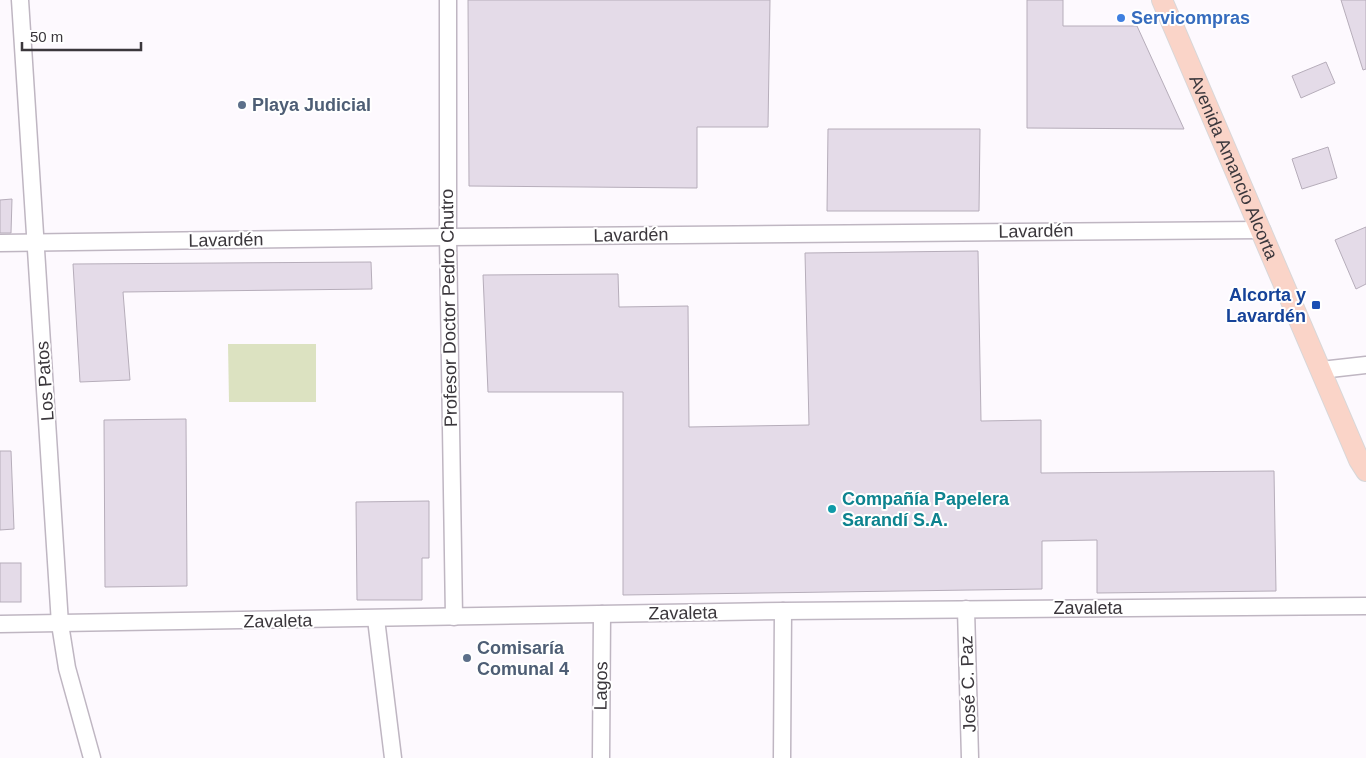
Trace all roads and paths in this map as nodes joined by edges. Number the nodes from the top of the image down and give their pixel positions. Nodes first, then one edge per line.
1 (20, 0) edge
2 (448, 0) edge
3 (1162, 0) edge
4 (1262, 230) junction
5 (448, 237) junction
6 (0, 243) edge
7 (36, 243) junction
8 (1366, 365) edge
9 (1321, 370) junction
10 (1362, 466) edge
11 (1366, 480) edge
12 (1366, 606) edge
13 (966, 609) junction
14 (783, 611) junction
15 (602, 614) junction
16 (454, 617) junction
17 (376, 619) junction
18 (0, 624) edge
19 (60, 624) junction
20 (92, 758) edge
21 (393, 758) edge
22 (600, 758) edge
23 (782, 758) edge
24 (970, 758) edge

1 - 7 street, Los Patos
2 - 5 street, Profesor Doctor Pedro Chutro
3 - 4 main road, Avenida Amancio Alcorta
4 - 5 street, Lavardén
4 - 9 main road, Avenida Amancio Alcorta
5 - 7 street, Lavardén
5 - 16 street, Profesor Doctor Pedro Chutro
6 - 7 street, Lavardén
7 - 19 street, Los Patos
8 - 9 street
9 - 10 main road, Avenida Amancio Alcorta
10 - 11 street
12 - 13 street, Zavaleta
13 - 14 street, Zavaleta
13 - 24 street, José C. Paz
14 - 15 street, Zavaleta
14 - 23 street
15 - 16 street, Zavaleta
15 - 22 street, Lagos
16 - 17 street, Zavaleta
17 - 19 street, Zavaleta
17 - 21 street
18 - 19 street, Zavaleta
19 - 20 street, Los Patos

